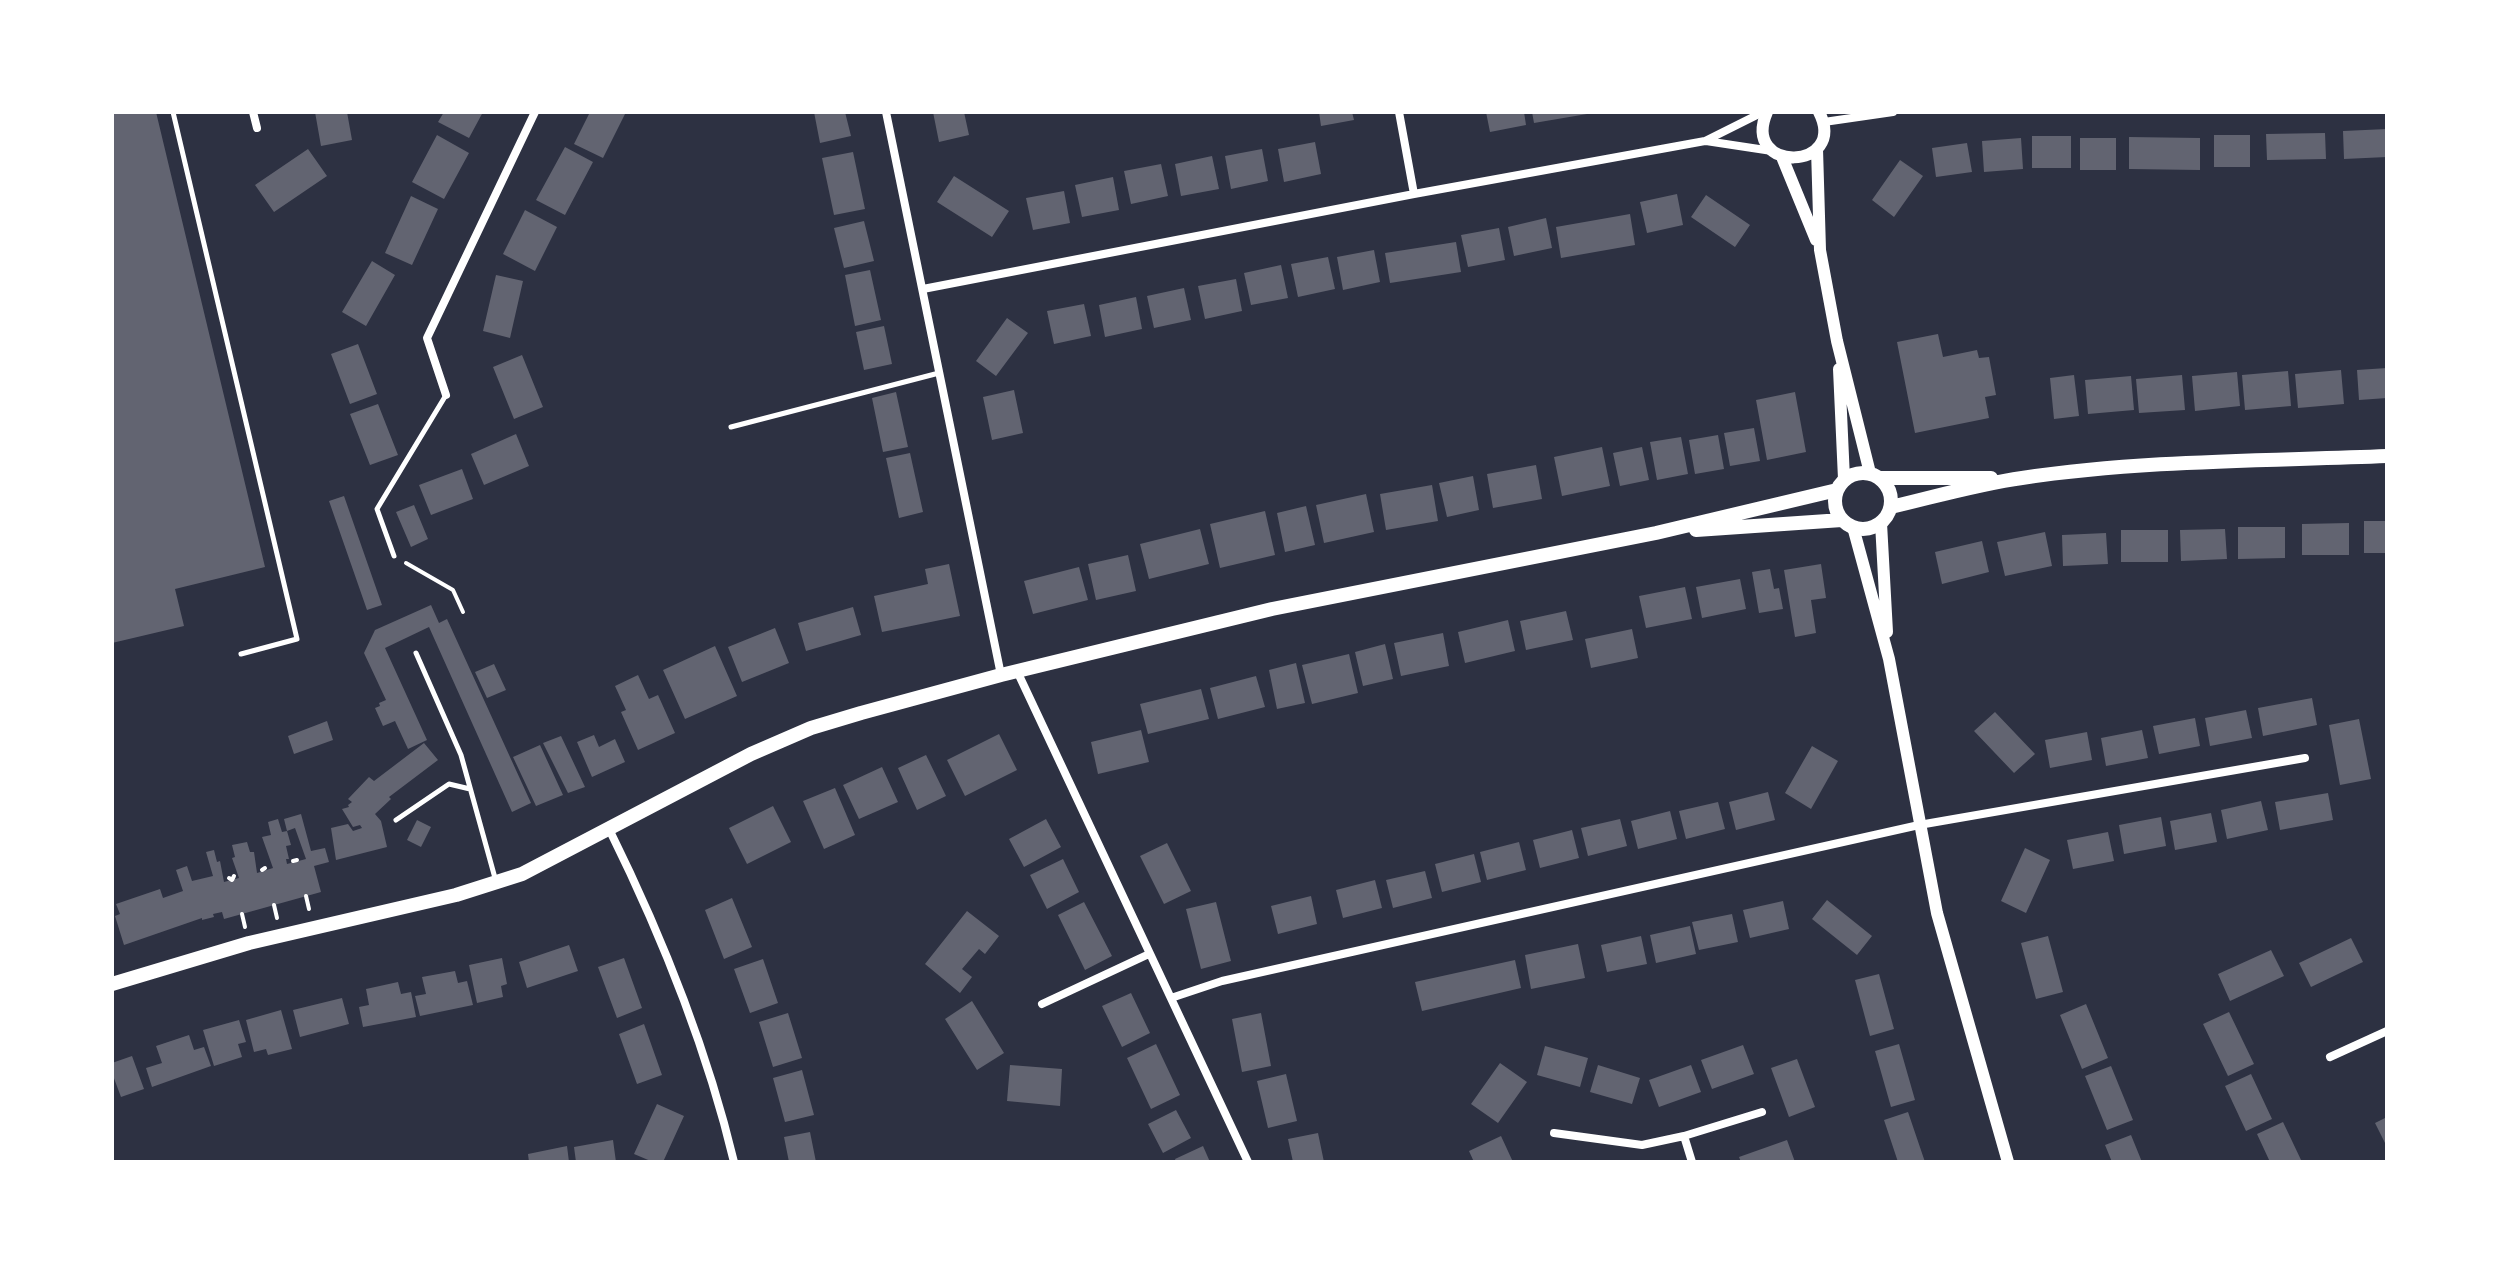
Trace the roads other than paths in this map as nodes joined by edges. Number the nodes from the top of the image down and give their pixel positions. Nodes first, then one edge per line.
1 (173, 112) edge
2 (253, 112) edge
3 (535, 112) edge
4 (886, 112) edge
5 (1399, 112) edge
6 (1765, 112) edge
7 (1893, 112) edge
8 (1821, 117) edge
9 (257, 128) dead end
10 (1705, 141) junction
11 (1817, 149) junction
12 (1777, 154) junction
13 (1414, 194) junction
14 (1820, 250) junction
15 (923, 289) junction
16 (1837, 341) junction
17 (940, 373) junction
18 (446, 395) joint
19 (731, 427) dead end
20 (2387, 456) edge
21 (1875, 476) junction
22 (2017, 478) junction
23 (1840, 485) junction
24 (1891, 507) junction
25 (1881, 523) junction
26 (1848, 524) junction
27 (1656, 533) junction
28 (394, 556) road end
29 (416, 653) dead end
30 (241, 654) dead end
31 (1889, 659) junction
32 (1017, 671) junction
33 (1001, 675) junction
34 (2305, 758) dead end
35 (471, 790) junction
36 (396, 820) dead end
37 (1919, 825) junction
38 (609, 829) junction
39 (497, 883) junction
40 (1149, 954) junction
41 (112, 984) edge
42 (1171, 998) junction
43 (1042, 1004) dead end
44 (2387, 1031) edge
45 (2330, 1057) dead end
46 (1762, 1112) dead end
47 (1554, 1133) dead end
48 (1684, 1136) junction
49 (734, 1162) edge
50 (1248, 1162) edge
51 (1692, 1162) edge
52 (2008, 1162) edge

1 - 30 lane
2 - 9 street
3 - 18 street
4 - 15 street
5 - 13 street
6 - 10 street
6 - 12 street
7 - 8 street
8 - 11 street
10 - 12 street
10 - 13 street
11 - 12 street
11 - 14 street
12 - 14 street
13 - 15 street
14 - 16 street
15 - 17 street
16 - 21 street
16 - 23 street
17 - 19 lane
17 - 33 street
18 - 28 lane
20 - 22 main road
21 - 22 main road
21 - 23 main road
21 - 24 main road
22 - 24 main road
23 - 26 main road
23 - 27 main road
24 - 25 main road
25 - 26 main road
25 - 31 street
26 - 27 main road
26 - 31 street
27 - 32 main road
29 - 35 lane
31 - 37 street
32 - 33 main road
32 - 40 street
33 - 38 main road
34 - 37 street
35 - 36 lane
35 - 39 lane
37 - 42 street
37 - 52 street
38 - 39 main road
38 - 49 street
39 - 41 main road
40 - 42 street
40 - 43 street
42 - 50 street
44 - 45 street
46 - 48 street
47 - 48 street
48 - 51 street

